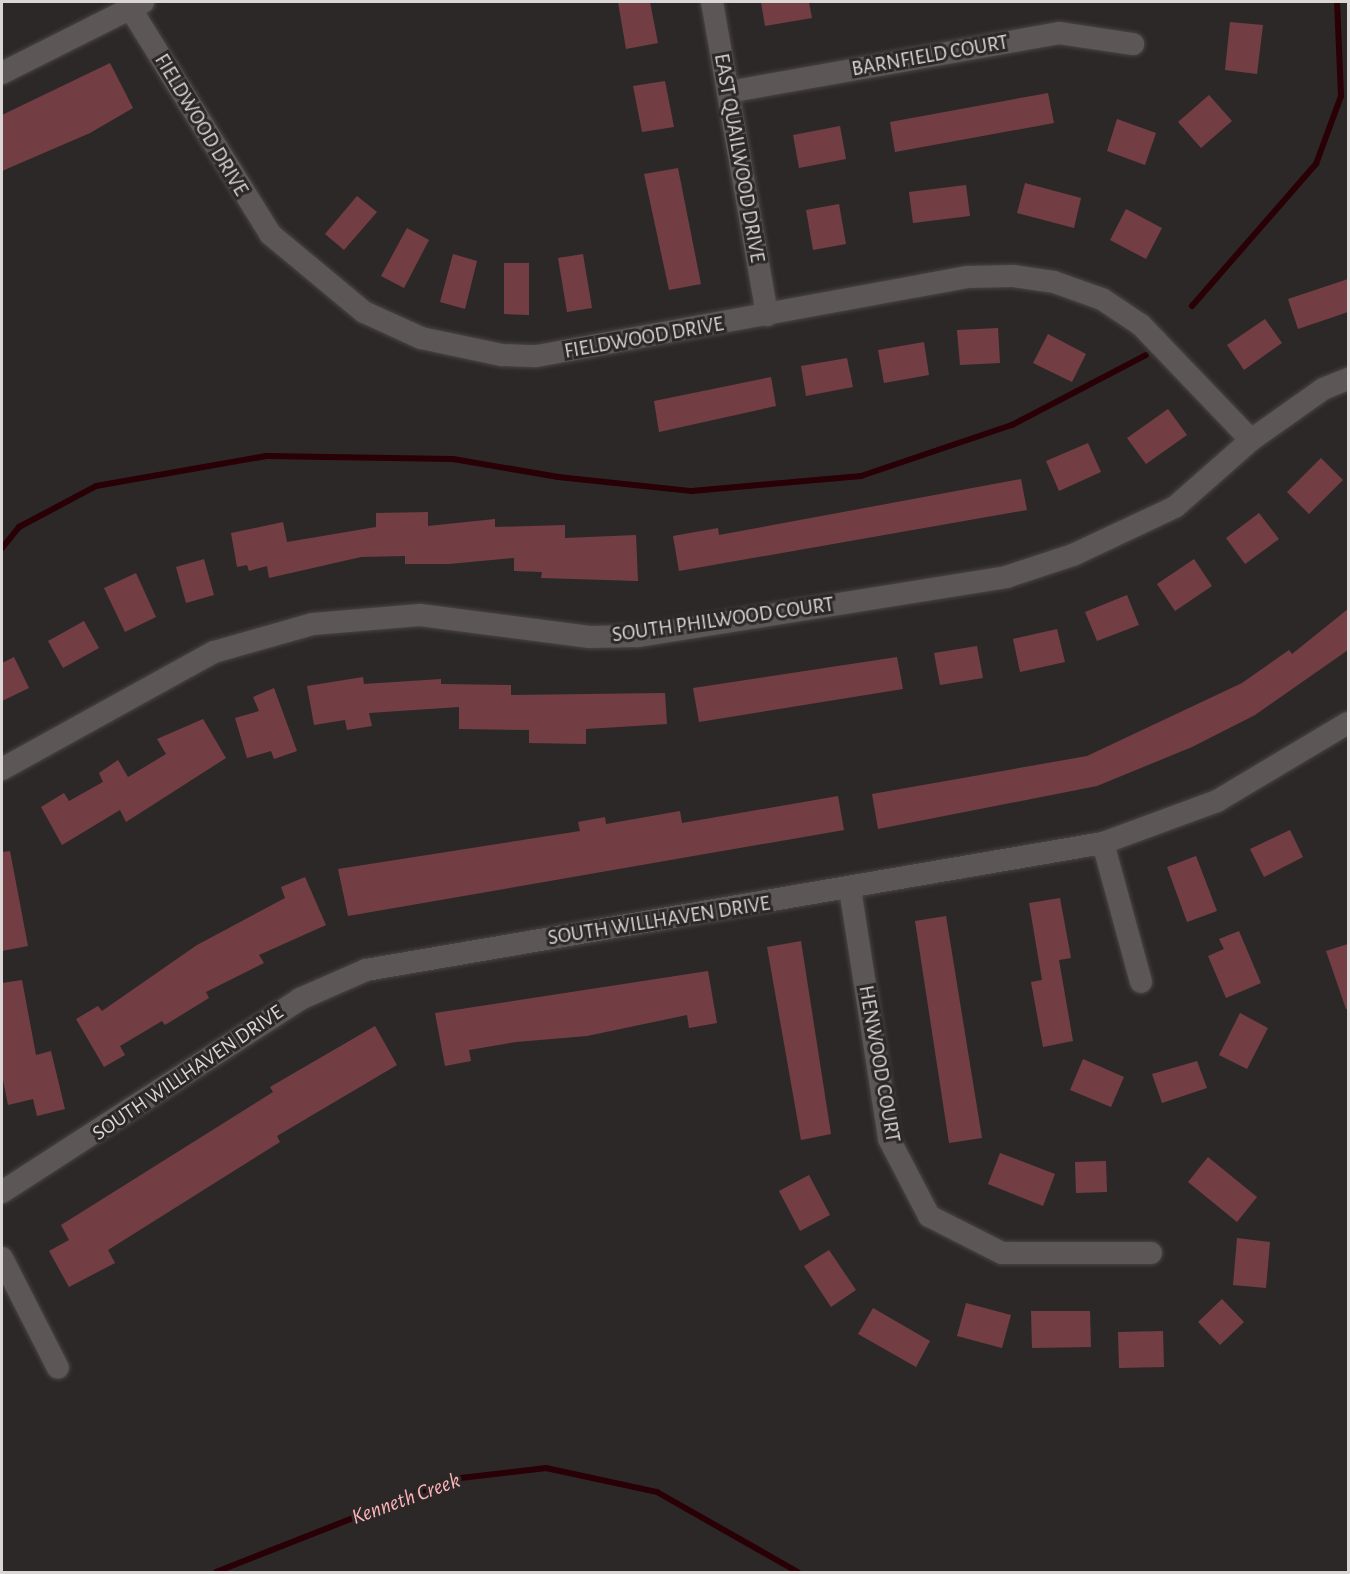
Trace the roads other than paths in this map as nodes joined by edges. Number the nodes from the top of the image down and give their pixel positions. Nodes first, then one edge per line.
1 (712, 2) edge
2 (138, 6) edge
3 (1133, 44) dead end
4 (2, 73) edge
5 (728, 92) junction
6 (767, 315) junction
7 (1348, 379) edge
8 (1251, 440) junction
9 (1348, 723) edge
10 (2, 769) edge
11 (1103, 843) junction
12 (850, 890) junction
13 (1141, 982) dead end
14 (2, 1192) edge
15 (1150, 1253) dead end
16 (2, 1258) edge
17 (58, 1368) dead end

1 - 5 street, EAST QUAILWOOD DRIVE
2 - 4 street
2 - 6 street, FIELDWOOD DRIVE
3 - 5 street, BARNFIELD COURT
5 - 6 street, EAST QUAILWOOD DRIVE
6 - 8 street, FIELDWOOD DRIVE
7 - 8 street, SOUTH PHILWOOD COURT
8 - 10 street, SOUTH PHILWOOD COURT
9 - 11 street, SOUTH WILLHAVEN DRIVE
11 - 12 street, SOUTH WILLHAVEN DRIVE
11 - 13 street
12 - 14 street, SOUTH WILLHAVEN DRIVE
12 - 15 street, HENWOOD COURT
16 - 17 street

